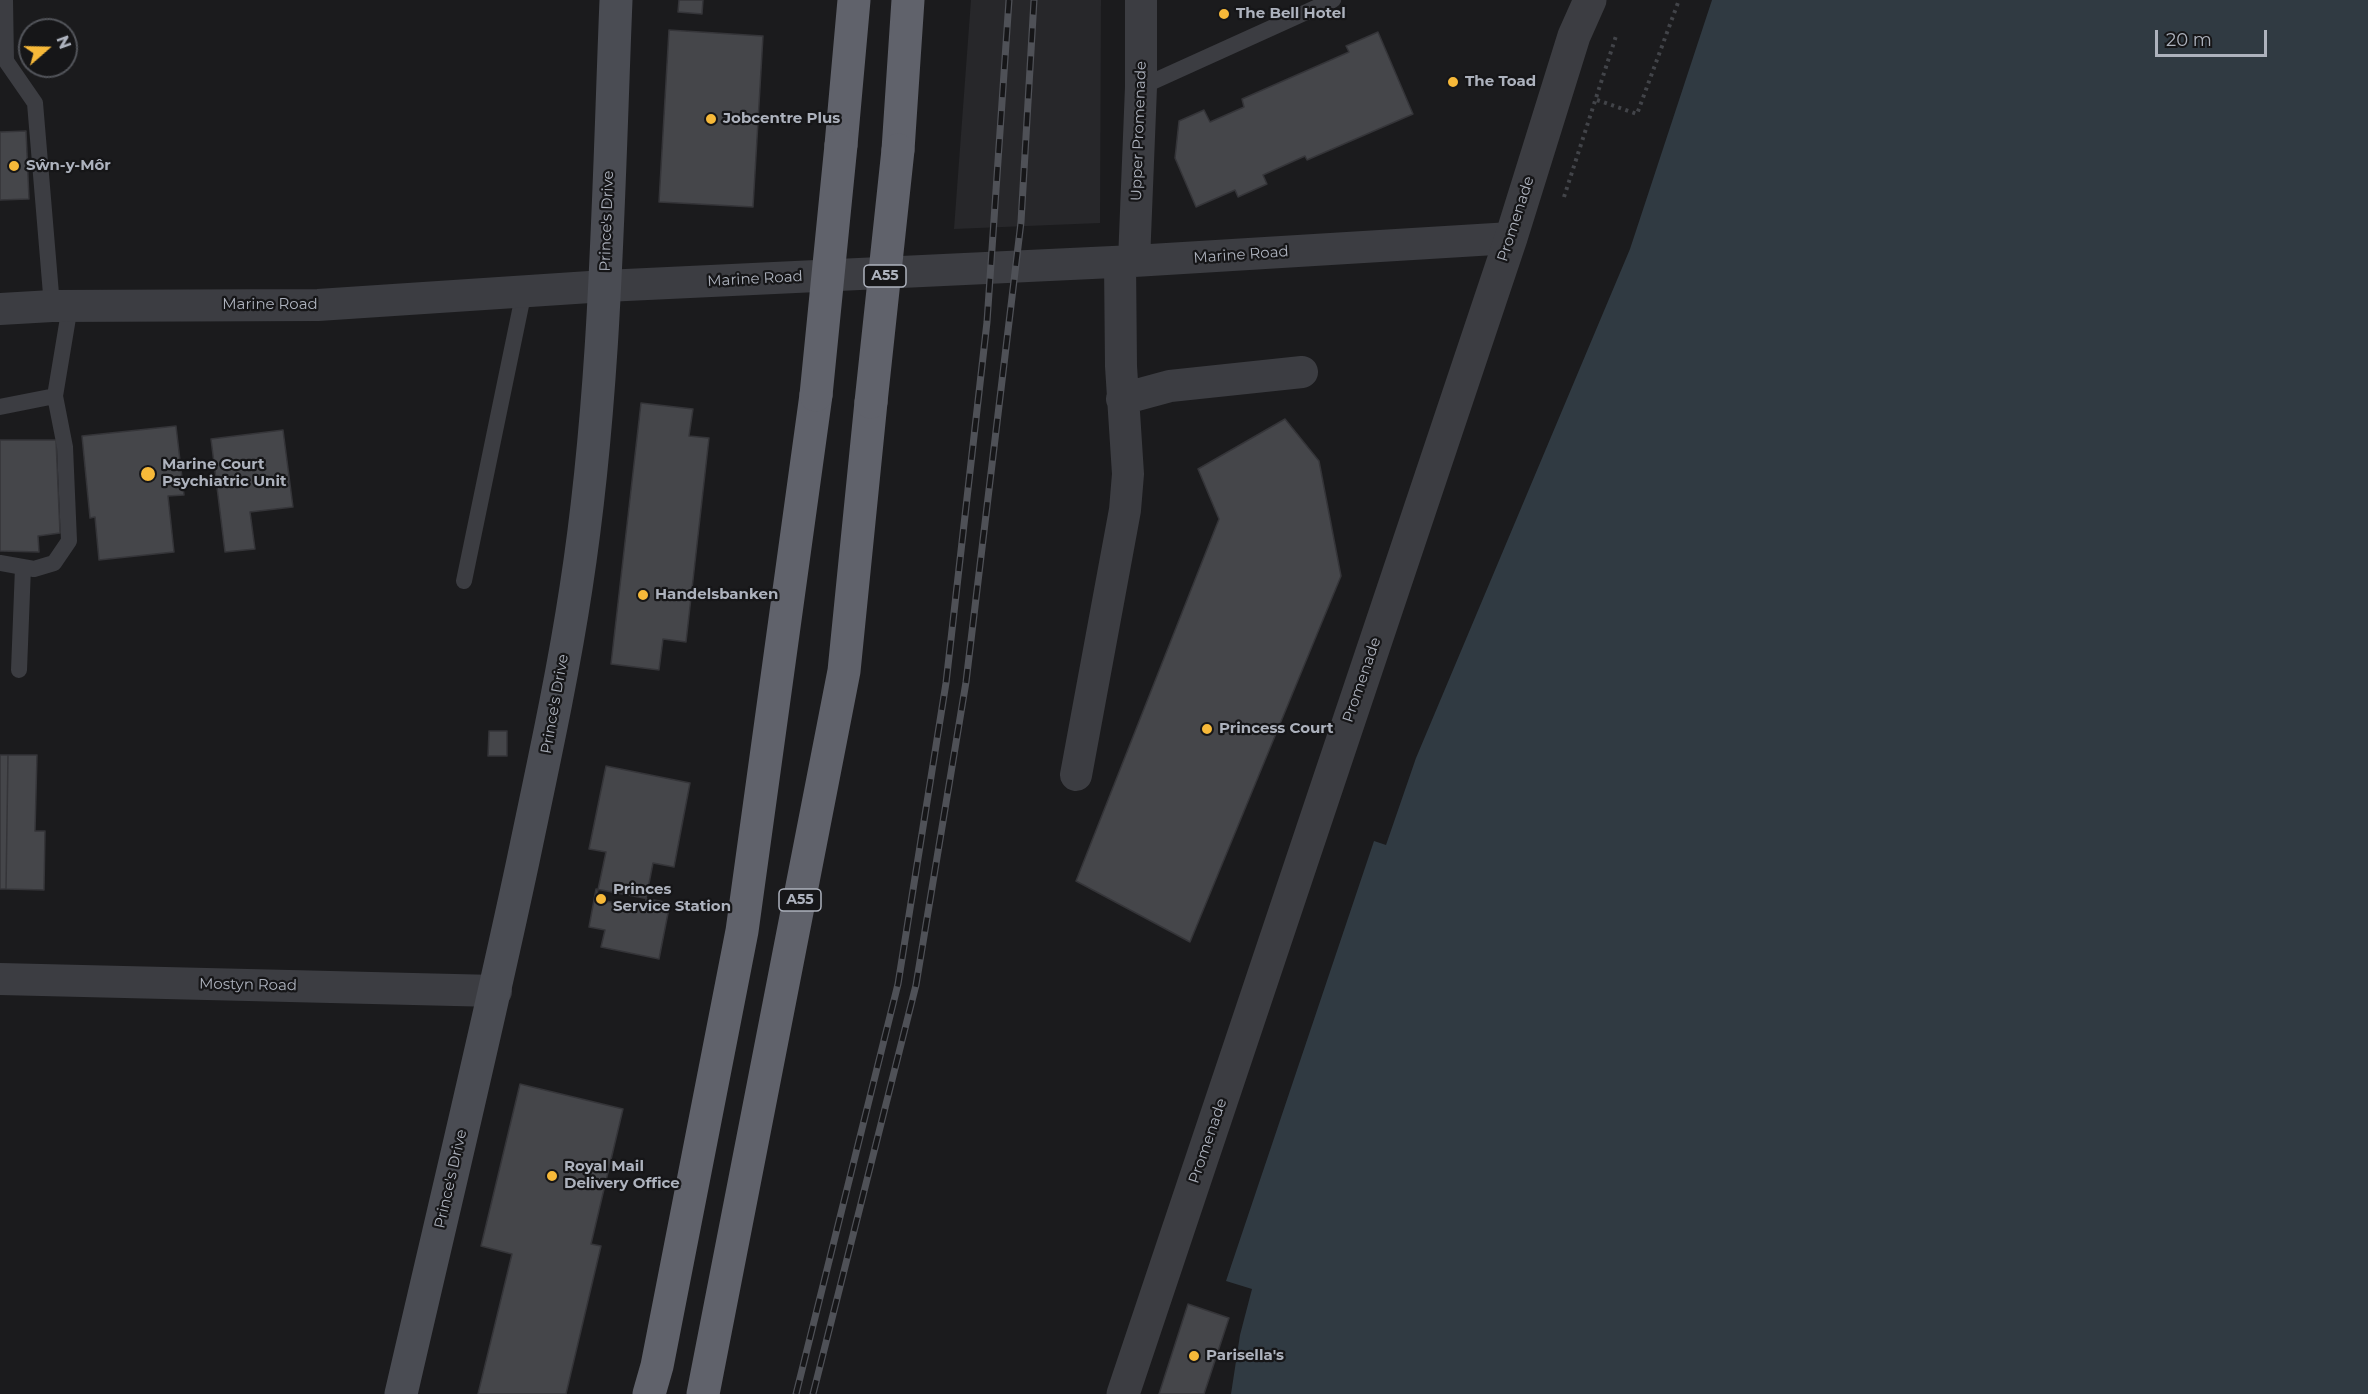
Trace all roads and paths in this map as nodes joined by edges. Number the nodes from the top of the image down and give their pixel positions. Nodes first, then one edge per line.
1 (5, 0) edge
2 (616, 0) edge
3 (908, 0) edge
4 (1141, 0) edge
5 (1333, 0) edge
6 (1590, 0) edge
7 (1679, 0) edge
8 (854, 3) edge
9 (1141, 87) junction
10 (1597, 100) dead end
11 (1510, 238) junction
12 (1127, 261) junction
13 (605, 286) junction
14 (524, 291) junction
15 (61, 306) junction
16 (0, 309) edge
17 (1302, 372) dead end
18 (55, 396) junction
19 (1122, 399) junction
20 (0, 407) edge
21 (0, 563) edge
22 (23, 567) junction
23 (464, 581) dead end
24 (19, 670) dead end
25 (1076, 776) dead end
26 (0, 979) edge
27 (495, 991) junction
28 (401, 1394) edge
29 (649, 1394) edge
30 (703, 1394) edge
31 (1123, 1394) edge

1 - 15 lane
2 - 13 main road, Prince's Drive
3 - 30 highway, A55, bridge
4 - 9 street, Upper Promenade
5 - 9 lane
6 - 11 street, Promenade
7 - 10 path
8 - 29 highway, bridge
9 - 12 street, Upper Promenade
11 - 12 street, Marine Road
11 - 31 street, Promenade
12 - 13 street, Marine Road
12 - 19 street, Upper Promenade
13 - 14 street, Marine Road
13 - 27 main road, Prince's Drive
14 - 15 street, Marine Road
14 - 23 lane
15 - 16 street, Marine Road
15 - 18 lane
17 - 19 street
18 - 20 lane
18 - 22 lane
19 - 25 street, Upper Promenade
21 - 22 lane
22 - 24 lane
26 - 27 street, Mostyn Road
27 - 28 main road, Prince's Drive

